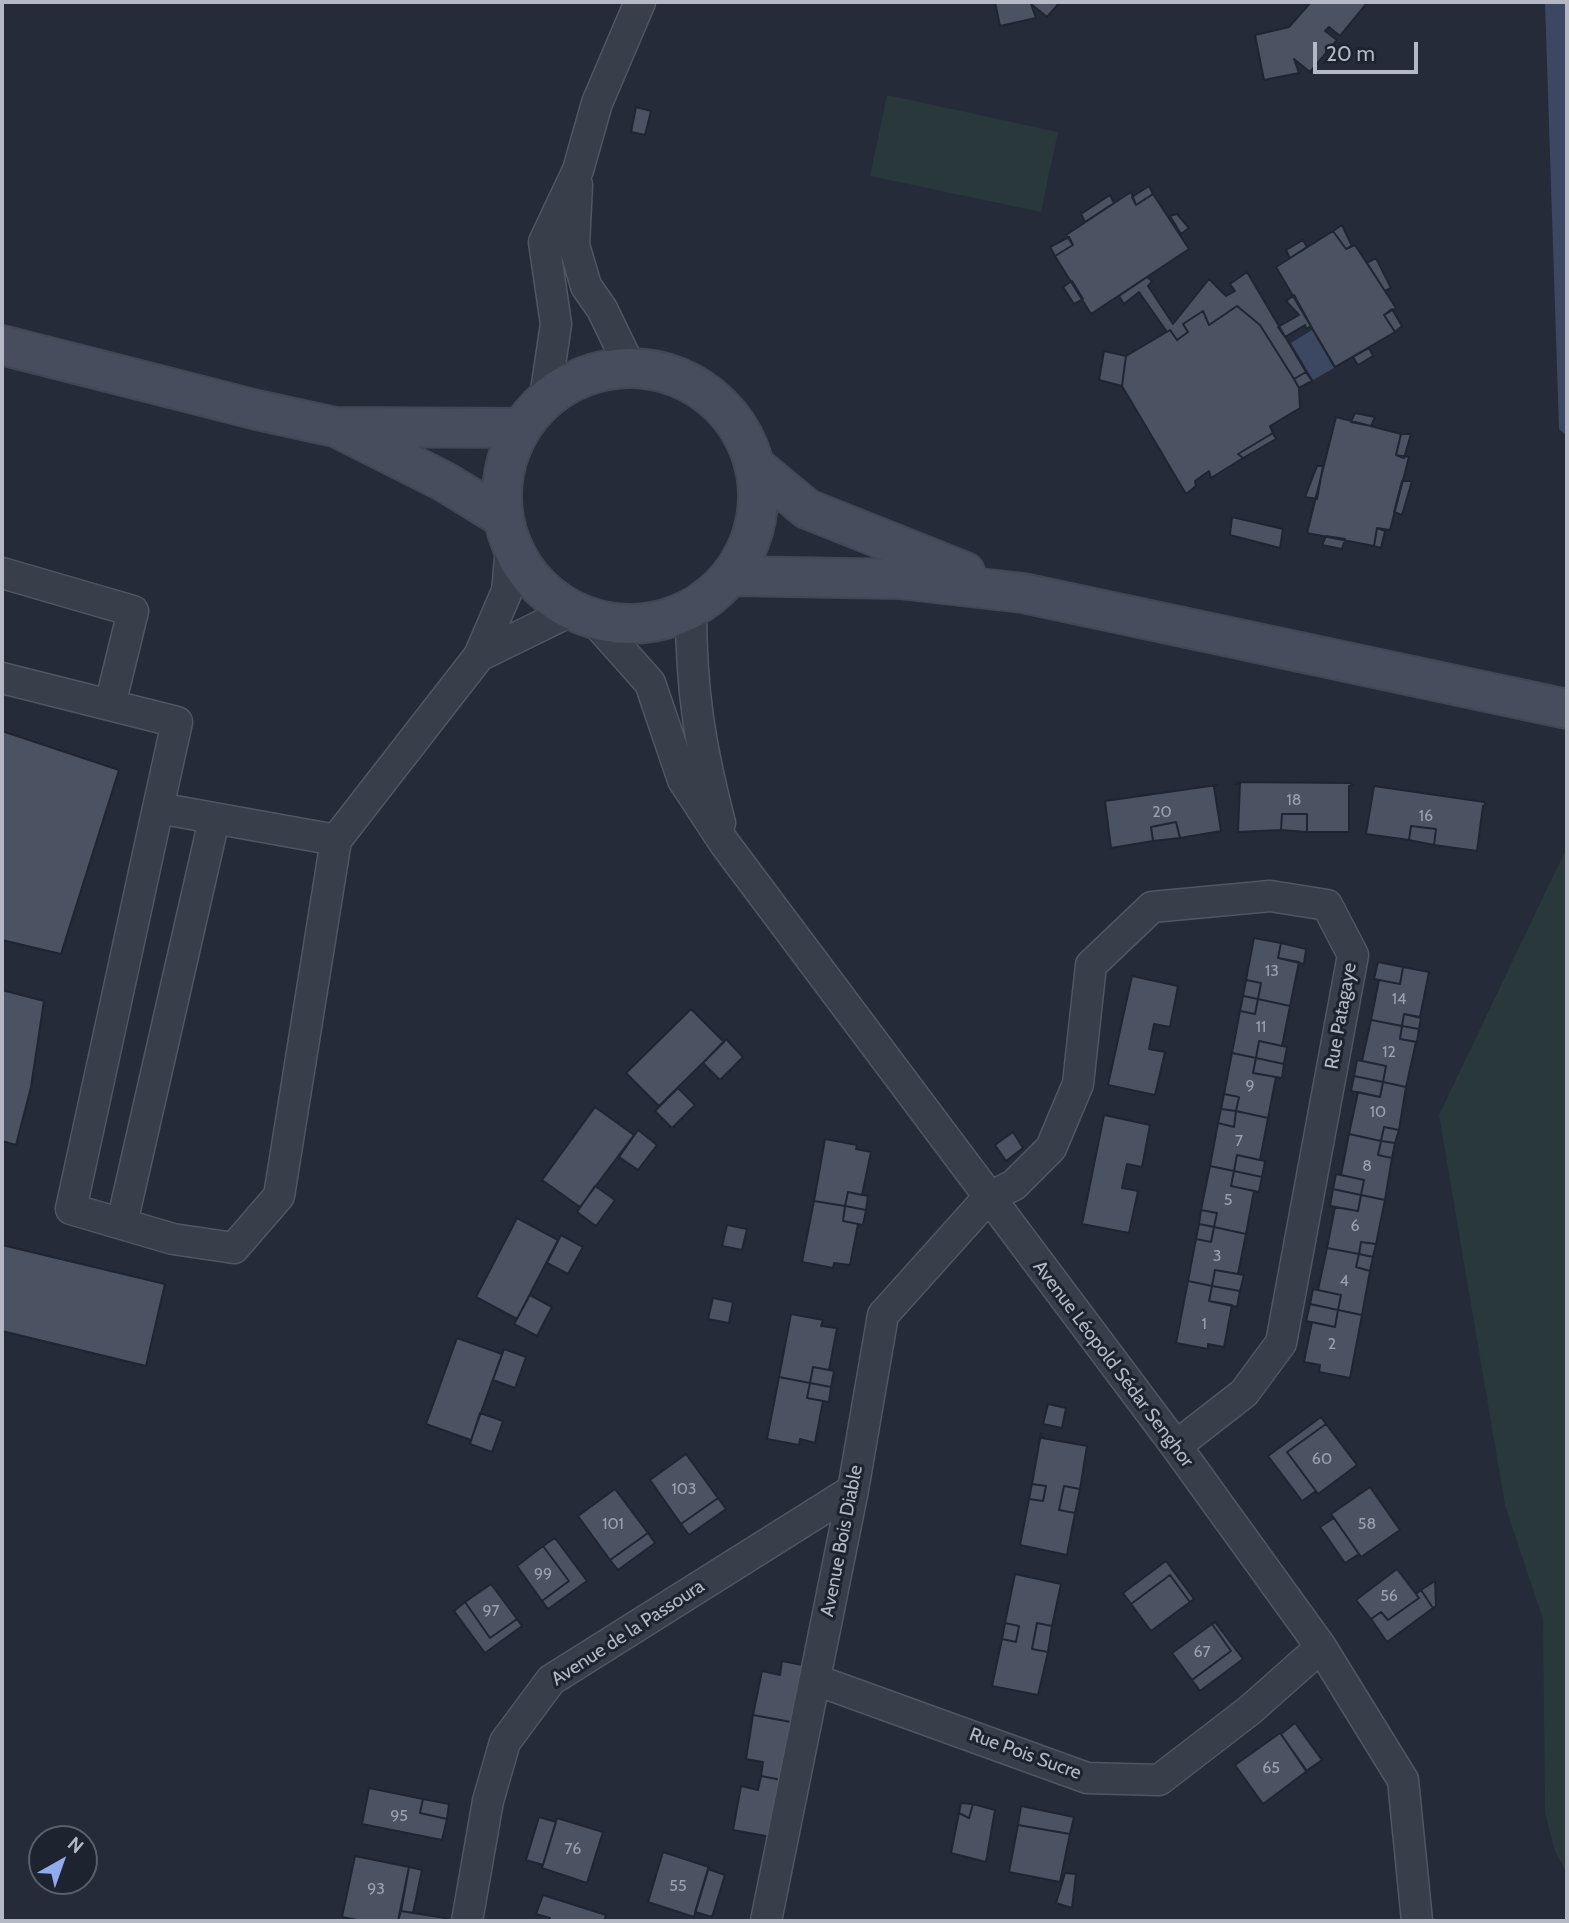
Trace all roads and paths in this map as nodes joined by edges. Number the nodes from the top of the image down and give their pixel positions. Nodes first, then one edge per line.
1 (640, 2) edge
2 (578, 170) junction
3 (2, 345) edge
4 (631, 367) junction
5 (545, 398) junction
6 (335, 427) junction
7 (520, 428) junction
8 (755, 466) junction
9 (507, 533) junction
10 (2, 573) edge
11 (732, 576) junction
12 (1023, 593) junction
13 (691, 610) junction
14 (583, 615) junction
15 (479, 656) junction
16 (2, 678) edge
17 (110, 705) junction
18 (1567, 709) edge
19 (158, 808) junction
20 (215, 820) junction
21 (337, 840) junction
22 (725, 844) junction
23 (988, 1198) junction
24 (122, 1223) junction
25 (1175, 1446) junction
26 (852, 1490) junction
27 (1321, 1647) junction
28 (816, 1680) junction
29 (467, 1921) edge
30 (766, 1921) edge
31 (1417, 1921) edge

1 - 2 street
2 - 4 street
2 - 5 street
3 - 6 main road
4 - 5 main road
4 - 8 main road
5 - 7 main road
6 - 7 main road
6 - 9 main road
7 - 9 main road
8 - 11 main road
8 - 12 main road
9 - 14 main road
9 - 15 street
10 - 17 street
11 - 12 main road
11 - 13 main road
12 - 18 main road
13 - 14 main road
13 - 22 street, Avenue Léopold Sédar Senghor
14 - 15 street
14 - 22 street, Avenue Léopold Sédar Senghor
15 - 21 street
16 - 17 street
17 - 19 street
19 - 20 street
19 - 24 street
20 - 21 street
20 - 24 street
21 - 24 street
22 - 23 street, Avenue Léopold Sédar Senghor
23 - 25 street, Avenue Léopold Sédar Senghor
23 - 25 street, Rue Patagaye
23 - 26 street, Avenue Bois Diable
25 - 27 street, Avenue Léopold Sédar Senghor
26 - 28 street, Avenue Bois Diable
26 - 29 street, Avenue de la Passoura
27 - 28 street, Rue Pois Sucre
27 - 31 street, Avenue Léopold Sédar Senghor
28 - 30 street, Avenue Bois Diable

